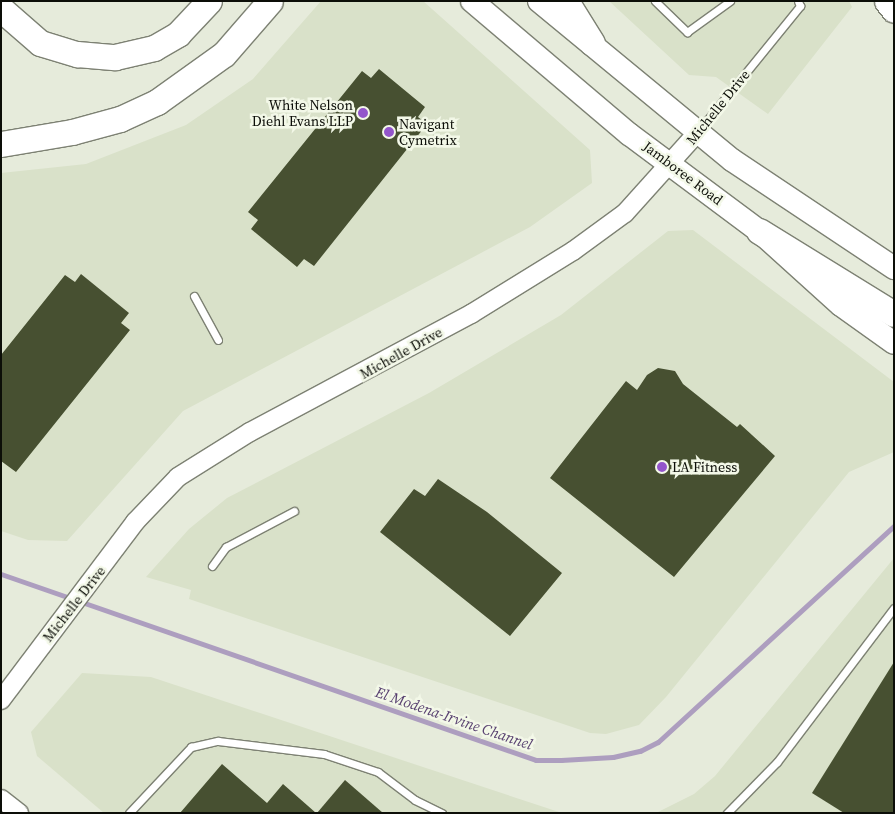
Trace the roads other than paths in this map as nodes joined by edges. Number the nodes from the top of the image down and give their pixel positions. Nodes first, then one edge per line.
1 (209, 1) edge
2 (270, 1) edge
3 (472, 1) edge
4 (539, 1) edge
5 (566, 1) edge
6 (655, 1) edge
7 (730, 1) edge
8 (798, 1) edge
9 (888, 1) edge
10 (1, 9) edge
11 (894, 10) edge
12 (592, 43) junction
13 (698, 132) junction
14 (1, 144) edge
15 (673, 164) junction
16 (759, 230) junction
17 (894, 268) edge
18 (194, 296) dead end
19 (894, 314) edge
20 (218, 340) dead end
21 (894, 343) edge
22 (294, 511) dead end
23 (212, 566) dead end
24 (894, 608) edge
25 (1, 700) edge
26 (1, 799) edge
27 (19, 813) edge
28 (129, 813) edge
29 (442, 813) edge
30 (727, 813) edge

1 - 10 highway
2 - 14 highway
3 - 15 highway, Jamboree Road
4 - 12 highway
5 - 12 highway
6 - 7 lane
8 - 13 lane, Michelle Drive
9 - 11 highway
12 - 13 highway
13 - 15 street, Michelle Drive
13 - 17 highway
15 - 16 highway, Jamboree Road
15 - 25 street, Michelle Drive
16 - 19 highway
16 - 21 highway, Jamboree Road
18 - 20 lane
22 - 23 lane
24 - 30 lane
26 - 27 street
28 - 29 lane

